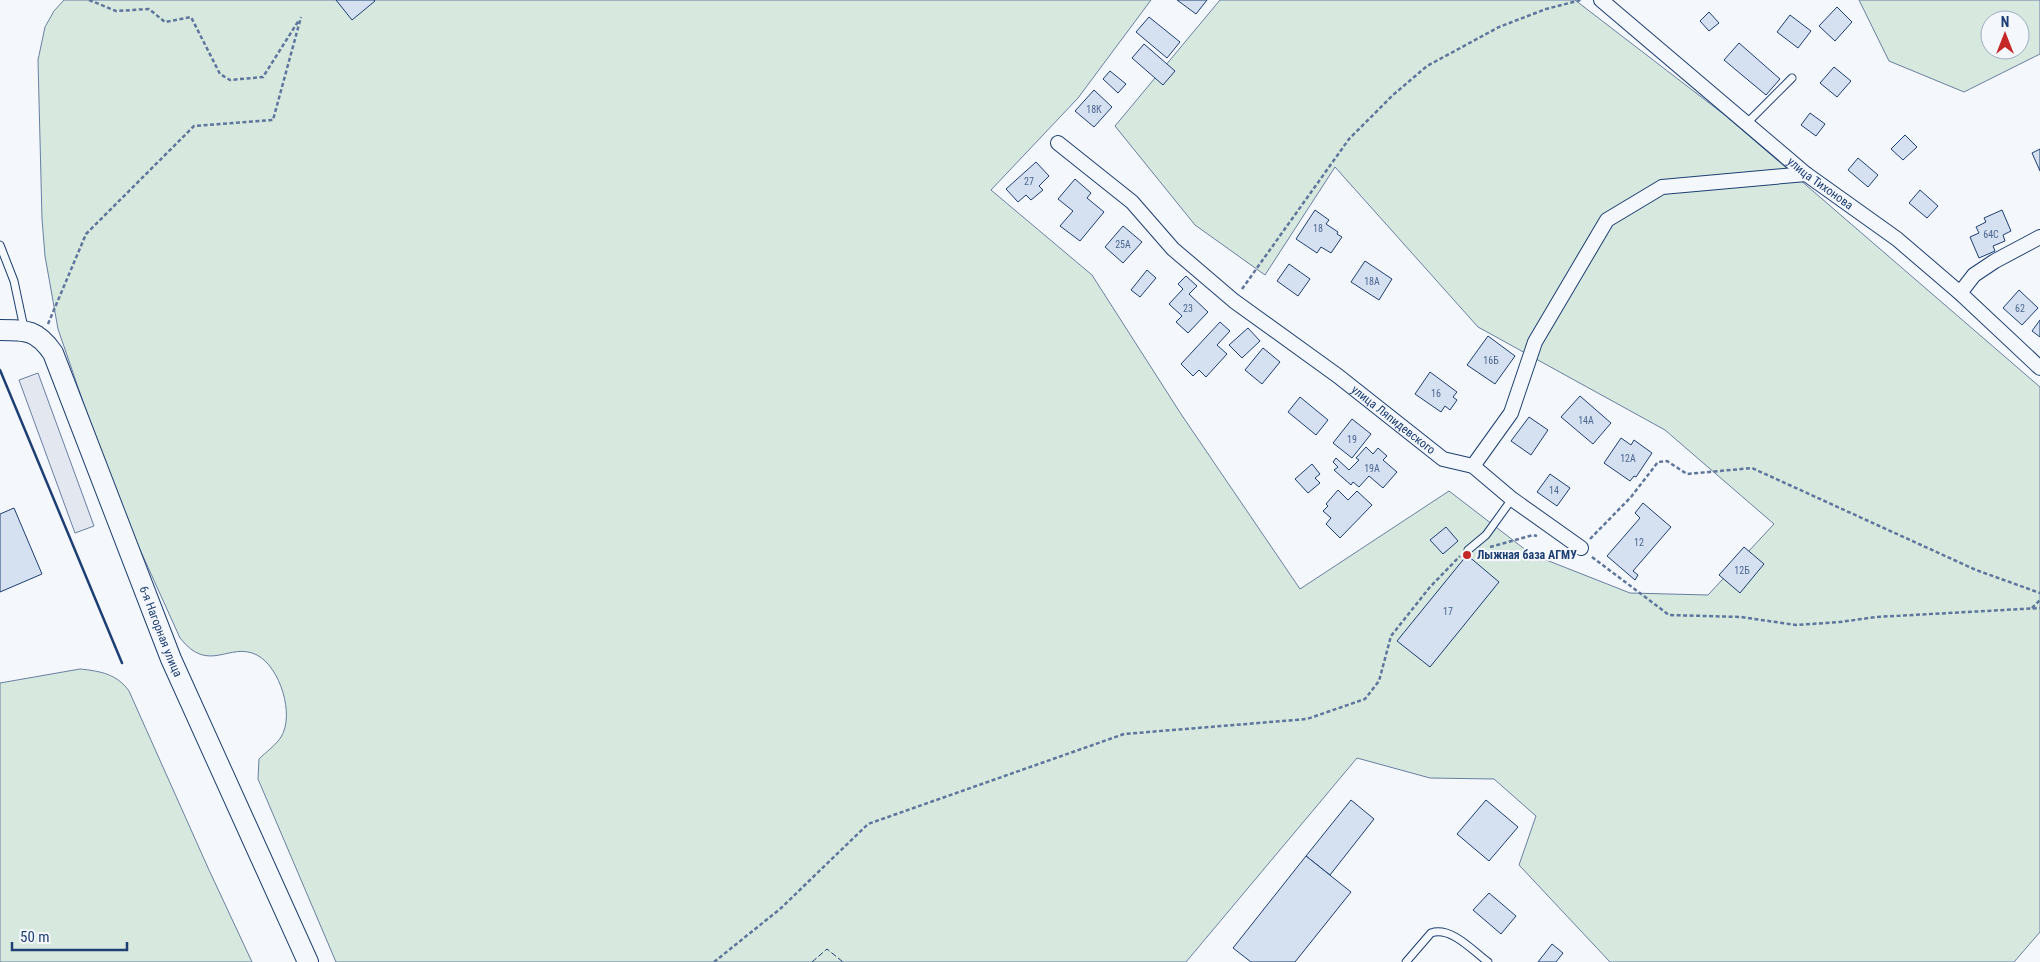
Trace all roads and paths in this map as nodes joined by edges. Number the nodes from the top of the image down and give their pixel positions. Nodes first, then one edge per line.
1 (88, 0) edge
2 (1581, 0) edge
3 (1606, 1) edge
4 (1792, 78) dead end
5 (1745, 124) junction
6 (1058, 142) dead end
7 (1806, 174) junction
8 (2040, 237) edge
9 (0, 245) edge
10 (1960, 293) junction
11 (1234, 301) junction
12 (0, 330) edge
13 (33, 334) junction
14 (2040, 368) edge
15 (1473, 466) junction
16 (1512, 499) junction
17 (1541, 537) dead end
18 (1581, 548) junction
19 (1468, 550) junction
20 (2040, 592) edge
21 (2040, 600) edge
22 (2032, 608) junction
23 (2040, 608) edge
24 (308, 962) edge
25 (714, 962) edge
26 (1406, 962) edge
27 (1488, 962) edge

1 - 13 path
2 - 11 path
3 - 5 street, улица Тихонова
4 - 5 lane
5 - 7 street, улица Тихонова
6 - 11 street, улица Ляпидевского
7 - 10 street, улица Тихонова
7 - 15 street
8 - 10 street
9 - 13 lane
10 - 14 street, улица Тихонова
11 - 15 street, улица Ляпидевского
12 - 13 street
13 - 24 street, 6-я Нагорная улица
15 - 16 street, улица Ляпидевского
16 - 18 street, улица Ляпидевского
16 - 19 lane
17 - 19 path
18 - 20 path
18 - 22 path
19 - 25 path
21 - 22 path
22 - 23 path
26 - 27 lane

